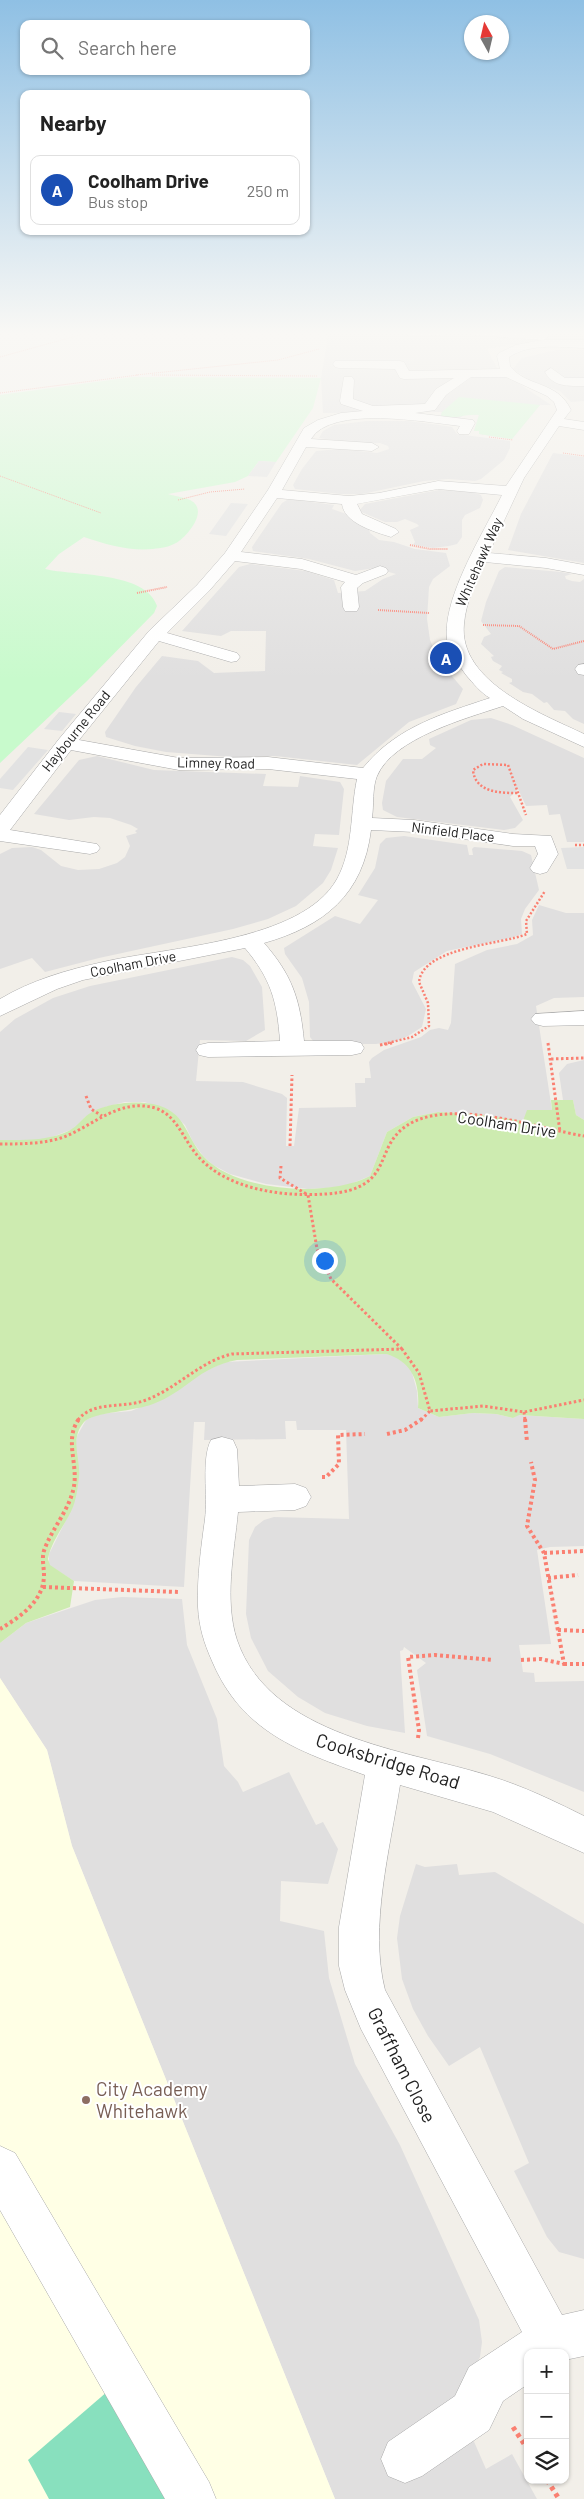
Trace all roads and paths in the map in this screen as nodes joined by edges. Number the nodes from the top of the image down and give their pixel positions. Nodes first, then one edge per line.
1 (301, 447) edge
2 (365, 447) edge
3 (372, 447) dead end
4 (538, 447) edge
5 (0, 476) edge
6 (511, 491) junction
7 (274, 492) junction
8 (178, 500) dead end
9 (349, 500) junction
10 (101, 513) dead end
11 (390, 532) joint
12 (448, 549) dead end
13 (231, 556) junction
14 (478, 558) junction
15 (584, 570) edge
16 (380, 572) dead end
17 (357, 580) junction
18 (351, 607) joint
19 (456, 618) junction
20 (155, 636) junction
21 (584, 641) edge
22 (231, 657) dead end
23 (503, 700) junction
24 (584, 741) edge
25 (66, 743) junction
26 (368, 774) junction
27 (517, 792) junction
28 (538, 819) joint
29 (362, 824) junction
30 (0, 829) edge
31 (0, 835) edge
32 (544, 840) junction
33 (90, 848) dead end
34 (540, 868) joint
35 (251, 941) junction
36 (0, 1009) edge
37 (584, 1018) edge
38 (544, 1019) joint
39 (292, 1047) junction
40 (352, 1048) joint
41 (208, 1050) dead end
42 (584, 1058) edge
43 (551, 1059) junction
44 (86, 1096) dead end
45 (102, 1116) junction
46 (560, 1132) junction
47 (584, 1136) edge
48 (0, 1144) edge
49 (290, 1146) dead end
50 (281, 1166) dead end
51 (308, 1195) junction
52 (402, 1349) junction
53 (584, 1400) edge
54 (430, 1411) junction
55 (524, 1412) junction
56 (365, 1434) dead end
57 (387, 1434) dead end
58 (527, 1442) dead end
59 (222, 1449) dead end
60 (531, 1462) dead end
61 (294, 1497) joint
62 (223, 1500) junction
63 (584, 1551) edge
64 (544, 1553) junction
65 (578, 1575) dead end
66 (548, 1578) junction
67 (43, 1587) junction
68 (215, 1593) junction
69 (0, 1629) edge
70 (558, 1630) junction
71 (584, 1630) edge
72 (493, 1660) dead end
73 (521, 1660) dead end
74 (564, 1664) junction
75 (584, 1664) edge
76 (399, 1769) junction
77 (584, 1835) edge
78 (0, 2168) edge
79 (549, 2345) edge
80 (405, 2459) dead end
81 (550, 2484) edge
82 (192, 2499) edge
83 (559, 2499) edge

1 - 7 street, Haybourne Road
2 - 3 street
4 - 6 street, Whitehawk Way
5 - 10 path
6 - 9 street
6 - 14 street, Whitehawk Way
7 - 8 path
7 - 9 street
7 - 13 street, Haybourne Road
9 - 11 street
11 - 12 path
13 - 17 street
13 - 20 street, Haybourne Road
14 - 15 street
14 - 19 street, Whitehawk Way
16 - 17 street
17 - 18 street
18 - 19 path
19 - 21 path
19 - 23 street, Whitehawk Way
20 - 22 street
20 - 25 street, Haybourne Road
23 - 24 street, Whitehawk Way
23 - 26 street
25 - 26 street, Limney Road
25 - 30 street, Haybourne Road
26 - 29 street, Coolham Drive
27 - 27 path
27 - 28 path
28 - 32 street
29 - 32 street, Ninfield Place
29 - 35 street, Coolham Drive
31 - 33 street
32 - 34 street
34 - 40 path
35 - 36 street, Coolham Drive
35 - 39 street
37 - 38 street
38 - 43 path
39 - 40 street
39 - 41 street
39 - 49 path
42 - 43 path
43 - 46 path
44 - 45 path
45 - 48 path, Coolham Drive
45 - 51 path, Coolham Drive
46 - 47 path, Coolham Drive
46 - 51 path, Coolham Drive
50 - 51 path
51 - 52 path
52 - 54 path
52 - 67 path
53 - 55 path
54 - 55 path
54 - 57 path
55 - 58 path
56 - 61 path
59 - 62 street, Cooksbridge Road
60 - 64 path
61 - 62 street
62 - 68 street, Cooksbridge Road
63 - 64 path
64 - 66 path
65 - 66 path
66 - 70 path
67 - 68 path
67 - 69 path
68 - 76 street, Cooksbridge Road
70 - 71 path
70 - 74 path
72 - 76 path
73 - 74 path
74 - 75 path
76 - 77 street, Cooksbridge Road
76 - 79 street, Graffham Close
78 - 82 street
79 - 80 street, Graffham Close
81 - 83 path

